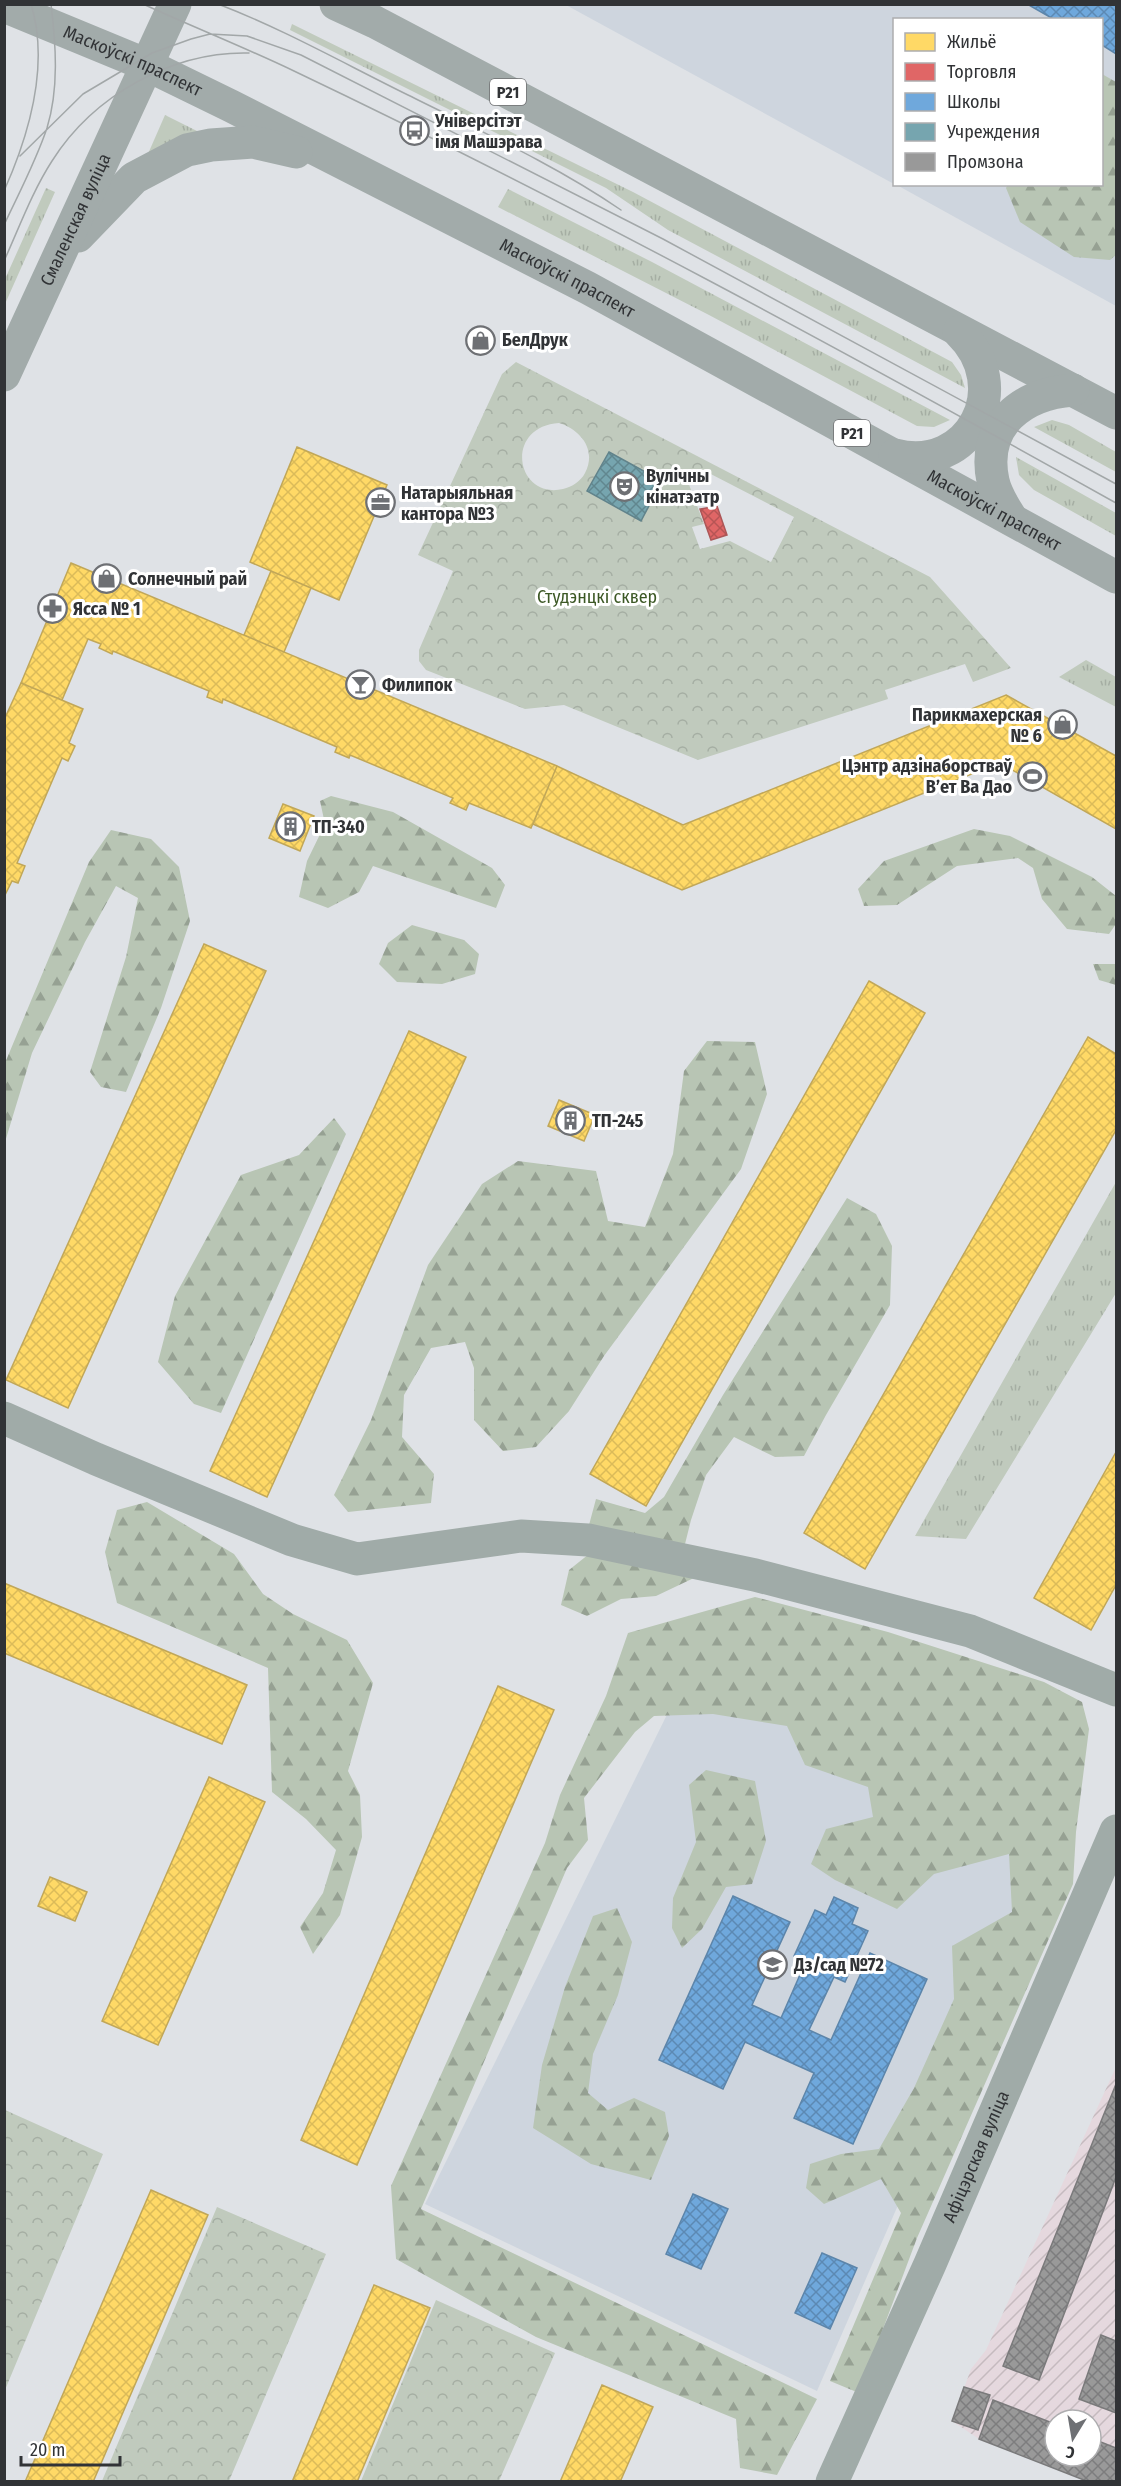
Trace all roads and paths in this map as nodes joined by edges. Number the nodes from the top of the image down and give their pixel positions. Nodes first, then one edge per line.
1 (175, 4) edge
2 (336, 4) edge
3 (5, 5) edge
4 (368, 13) edge
5 (147, 65) junction
6 (336, 160) junction
7 (57, 261) junction
8 (945, 323) junction
9 (4, 375) edge
10 (1072, 390) junction
11 (1116, 413) edge
12 (882, 449) junction
13 (1011, 518) junction
14 (1116, 577) edge
15 (4, 1418) edge
16 (1116, 1690) edge
17 (1116, 1831) edge
18 (832, 2481) edge

1 - 5 main road, Смаленская вуліца
2 - 4 main road, Р21
3 - 5 main road, Маскоўскі праспект / Р21
4 - 8 main road, Р21
5 - 6 main road, Маскоўскі праспект / Р21
5 - 7 main road, Смаленская вуліца
6 - 7 main road
6 - 12 main road, Маскоўскі праспект / Р21
7 - 9 main road, Смаленская вуліца
8 - 10 main road, Р21
8 - 12 main road
10 - 11 main road, Р21
10 - 13 main road
12 - 13 main road, Маскоўскі праспект / Р21
13 - 14 main road, Маскоўскі праспект / Р21
15 - 16 street
17 - 18 street, Афіцэрская вуліца

